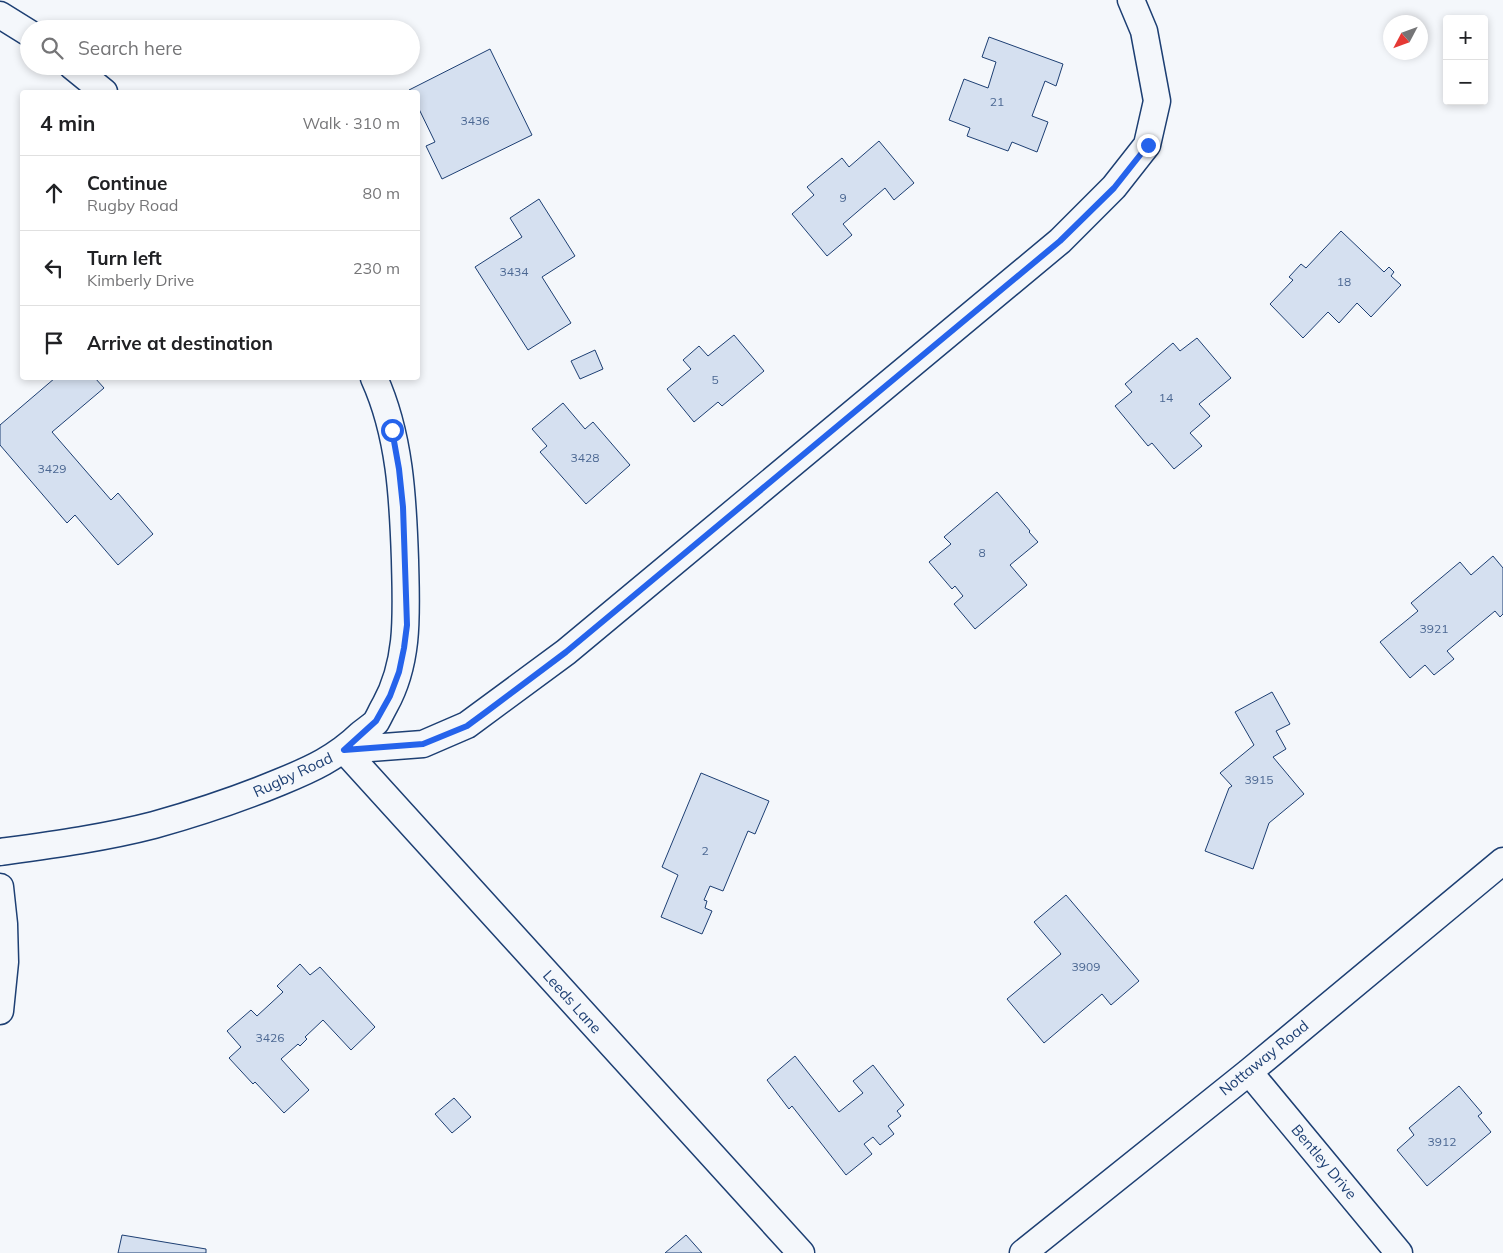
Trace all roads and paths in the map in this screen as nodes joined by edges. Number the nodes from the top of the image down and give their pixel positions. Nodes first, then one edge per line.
1 (1131, 0) edge
2 (0, 15) edge
3 (20, 27) edge
4 (83, 75) edge
5 (102, 90) edge
6 (375, 380) edge
7 (344, 750) junction
8 (0, 852) edge
9 (1503, 861) edge
10 (0, 887) edge
11 (0, 1011) edge
12 (1249, 1072) junction
13 (801, 1253) edge
14 (1023, 1253) edge
15 (1399, 1253) edge

1 - 7 street
2 - 3 street
4 - 5 street
6 - 7 street, Rugby Road
7 - 8 street, Rugby Road
7 - 13 street, Leeds Lane
9 - 12 street, Nottaway Road
10 - 11 street
12 - 14 street, Nottaway Road
12 - 15 street, Bentley Drive

